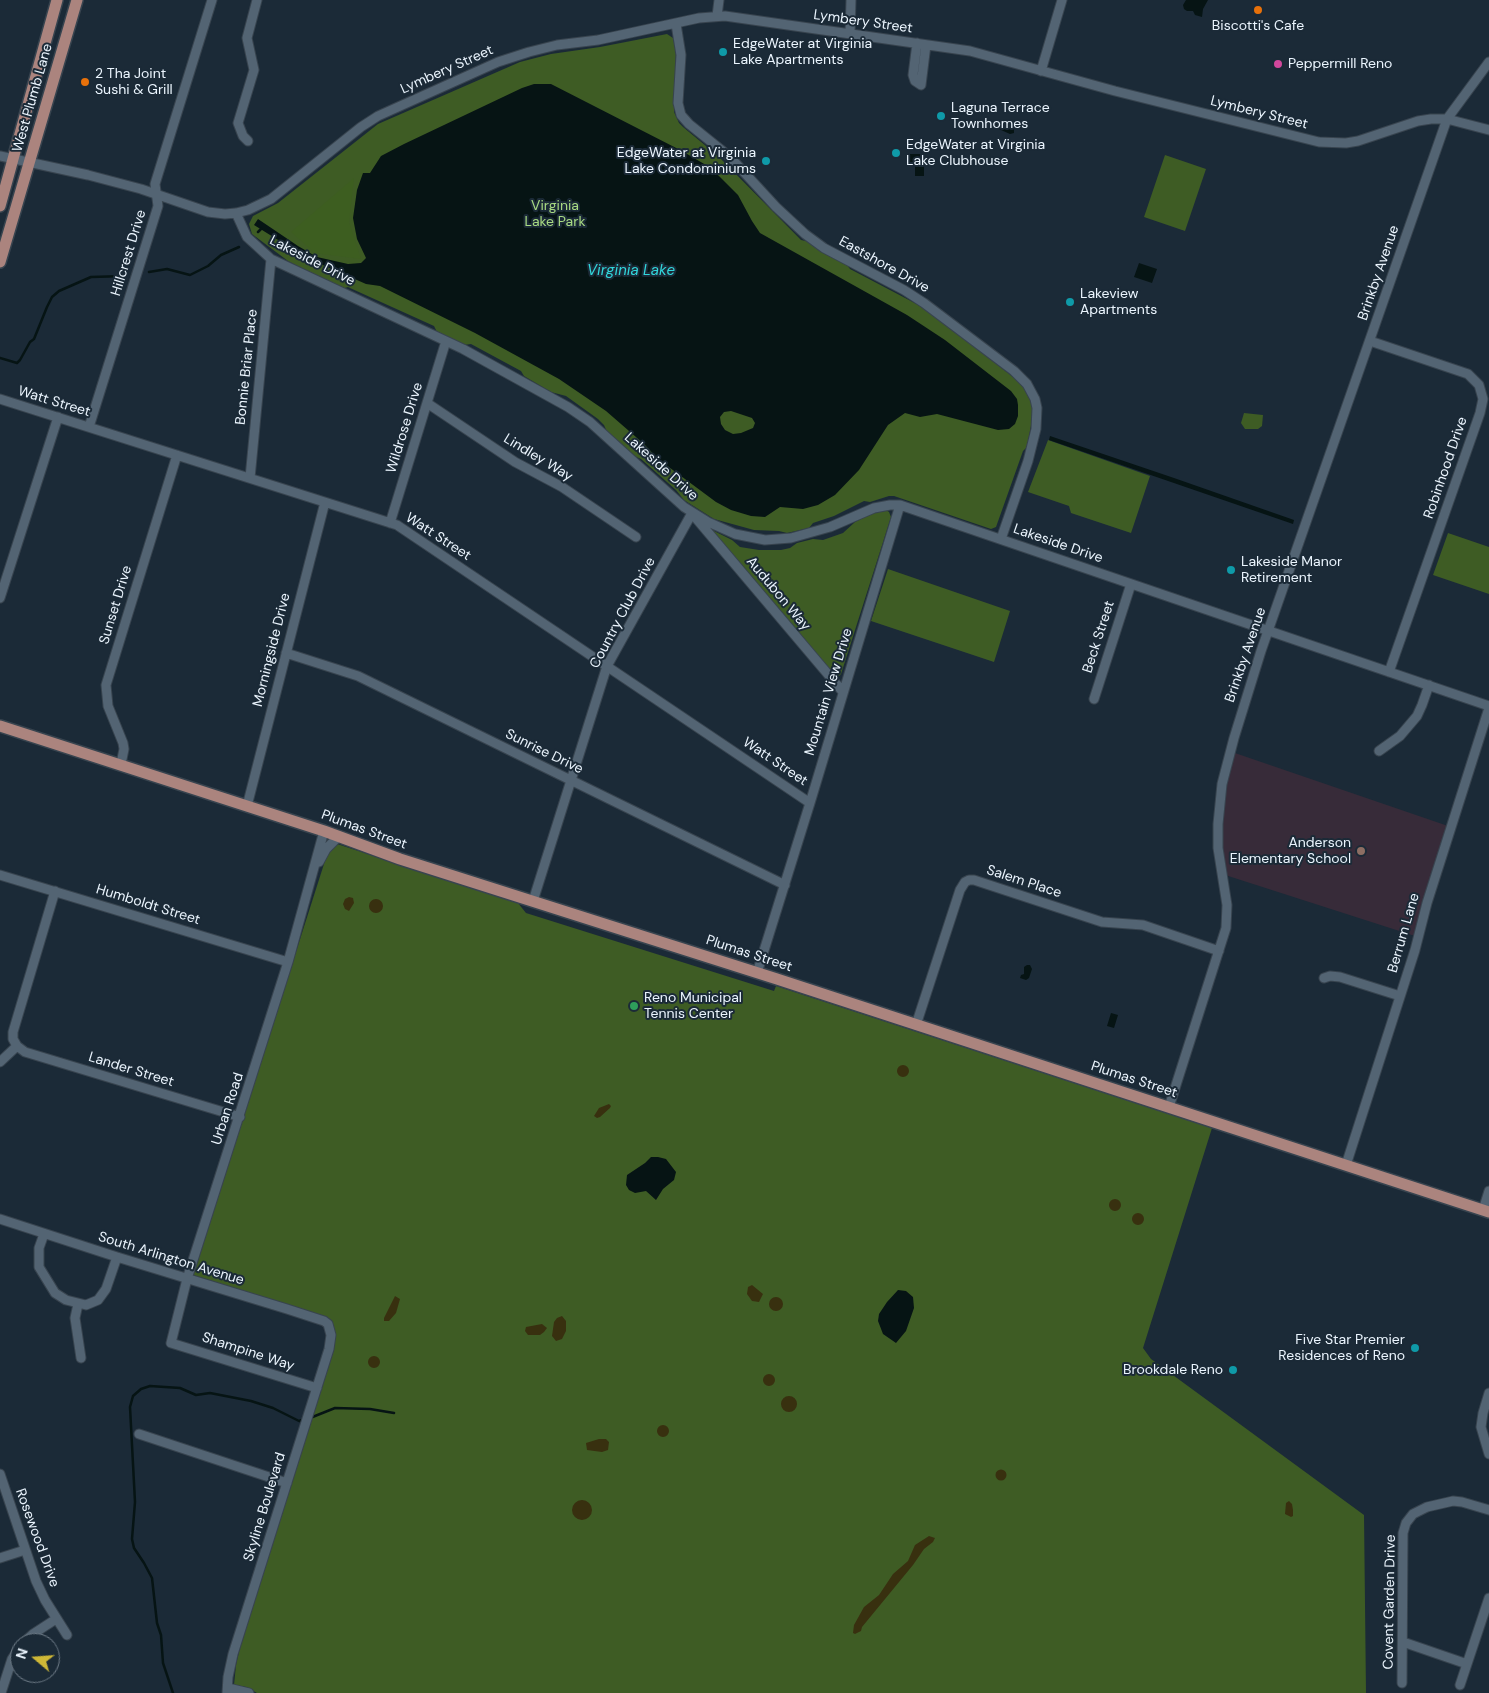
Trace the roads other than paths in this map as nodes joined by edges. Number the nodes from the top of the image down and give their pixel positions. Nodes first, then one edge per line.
1 (57, 0) edge
2 (77, 0) edge
3 (212, 0) edge
4 (257, 0) edge
5 (719, 0) edge
6 (852, 0) edge
7 (1062, 0) edge
8 (717, 16) junction
9 (676, 24) junction
10 (850, 34) junction
11 (1489, 62) edge
12 (1041, 71) junction
13 (1447, 119) junction
14 (1489, 130) edge
15 (248, 141) dead end
16 (0, 156) edge
17 (14, 160) junction
18 (30, 163) junction
19 (156, 194) junction
20 (0, 206) edge
21 (236, 213) junction
22 (271, 259) junction
23 (0, 262) edge
24 (446, 341) junction
25 (1370, 341) junction
26 (0, 399) edge
27 (427, 403) junction
28 (58, 417) junction
29 (89, 427) junction
30 (177, 455) junction
31 (250, 478) junction
32 (324, 502) junction
33 (900, 506) junction
34 (692, 513) junction
35 (390, 523) junction
36 (636, 537) dead end
37 (1001, 539) junction
38 (1131, 584) junction
39 (0, 598) edge
40 (1268, 630) junction
41 (286, 653) junction
42 (607, 666) junction
43 (1389, 672) junction
44 (1429, 685) junction
45 (843, 692) junction
46 (1094, 699) dead end
47 (1489, 707) edge
48 (0, 726) edge
49 (1379, 751) dead end
50 (121, 764) junction
51 (572, 781) junction
52 (810, 803) junction
53 (247, 806) junction
54 (324, 831) junction
55 (339, 836) junction
56 (0, 875) edge
57 (310, 883) junction
58 (785, 885) junction
59 (55, 891) junction
60 (533, 901) junction
61 (1219, 951) junction
62 (288, 962) junction
63 (756, 973) junction
64 (1324, 978) dead end
65 (1400, 996) junction
66 (916, 1024) junction
67 (17, 1046) junction
68 (0, 1062) edge
69 (1169, 1107) junction
70 (240, 1117) junction
71 (1346, 1165) junction
72 (1489, 1190) edge
73 (1486, 1211) edge
74 (0, 1219) edge
75 (44, 1234) junction
76 (117, 1257) junction
77 (187, 1279) junction
78 (78, 1304) junction
79 (330, 1330) joint
80 (171, 1342) joint
81 (81, 1358) dead end
82 (317, 1388) junction
83 (1489, 1393) edge
84 (139, 1434) dead end
85 (1489, 1454) edge
86 (0, 1474) edge
87 (287, 1483) junction
88 (1489, 1510) edge
89 (26, 1550) junction
90 (0, 1558) edge
91 (1489, 1598) edge
92 (56, 1619) junction
93 (35, 1633) edge
94 (67, 1635) dead end
95 (1402, 1642) junction
96 (1467, 1664) junction
97 (10, 1665) edge
98 (1402, 1683) dead end
99 (1460, 1685) dead end
100 (227, 1691) edge
101 (1, 1693) edge
102 (249, 1693) edge

1 - 17 main road, West Plumb Lane
2 - 18 main road, West Plumb Lane
3 - 19 street, Hillcrest Drive
4 - 15 street
5 - 8 street
6 - 10 street
7 - 12 street
8 - 9 street, Lymbery Street
8 - 10 street, Lymbery Street
9 - 21 street, Lymbery Street
9 - 37 street, Eastshore Drive
10 - 12 street, Lymbery Street
11 - 13 street, Brinkby Avenue
12 - 13 street, Lymbery Street
13 - 14 street, Lymbery Street
13 - 25 street, Brinkby Avenue
16 - 17 street
17 - 18 street
17 - 20 main road, West Plumb Lane
18 - 19 street
18 - 23 main road, West Plumb Lane
19 - 21 street
19 - 29 street, Hillcrest Drive
21 - 22 street, Lakeside Drive
22 - 24 street, Lakeside Drive
22 - 31 street, Bonnie Briar Place
24 - 27 street, Wildrose Drive
24 - 34 street, Lakeside Drive
25 - 40 street, Brinkby Avenue
25 - 43 street, Robinhood Drive
26 - 28 street, Watt Street
27 - 35 street, Wildrose Drive
27 - 36 street, Lindley Way
28 - 29 street, Watt Street
28 - 39 street
29 - 30 street, Watt Street
30 - 31 street, Watt Street
30 - 50 street, Sunset Drive
31 - 32 street, Watt Street
32 - 35 street, Watt Street
32 - 41 street, Morningside Drive
33 - 34 street, Lakeside Drive
33 - 37 street, Lakeside Drive
33 - 45 street, Mountain View Drive
34 - 42 street, Country Club Drive
34 - 45 street, Audubon Way
35 - 42 street, Watt Street
37 - 38 street, Lakeside Drive
38 - 40 street, Lakeside Drive
38 - 46 street, Beck Street
40 - 43 street, Lakeside Drive
40 - 61 street, Brinkby Avenue
41 - 51 street, Sunrise Drive
41 - 53 street, Morningside Drive
42 - 51 street, Country Club Drive
42 - 52 street, Watt Street
43 - 44 street, Lakeside Drive
44 - 47 street, Lakeside Drive
44 - 49 street
45 - 52 street, Mountain View Drive
47 - 65 street, Berrum Lane
48 - 50 main road, Plumas Street
50 - 53 main road, Plumas Street
51 - 58 street, Sunrise Drive
51 - 60 street, Country Club Drive
52 - 58 street, Mountain View Drive
53 - 54 main road, Plumas Street
54 - 55 main road, Plumas Street
54 - 57 street, Urban Road
55 - 57 street, Urban Road
55 - 60 main road, Plumas Street
56 - 59 street, Humboldt Street
57 - 62 street, Urban Road
58 - 63 street, Mountain View Drive
59 - 62 street, Humboldt Street
59 - 67 street
60 - 63 main road, Plumas Street
61 - 66 street, Salem Place
61 - 69 street, Brinkby Avenue
62 - 70 street, Urban Road
63 - 66 main road, Plumas Street
64 - 65 street
65 - 71 street, Berrum Lane
66 - 69 main road, Plumas Street
67 - 68 street
67 - 70 street, Lander Street
69 - 71 main road, Plumas Street
70 - 77 street, Urban Road
71 - 73 main road, Plumas Street
72 - 73 street
74 - 75 street, South Arlington Avenue
75 - 76 street, South Arlington Avenue
75 - 78 street
76 - 77 street, South Arlington Avenue
76 - 78 street
77 - 79 street, South Arlington Avenue
77 - 80 street, Urban Road
78 - 81 street
79 - 82 street, Skyline Boulevard
80 - 82 street, Shampine Way
82 - 87 street, Skyline Boulevard
83 - 85 street
84 - 87 street
86 - 89 street, Rosewood Drive
87 - 100 street, Skyline Boulevard
88 - 95 street, Covent Garden Drive
89 - 90 street
89 - 92 street, Rosewood Drive
91 - 96 street
92 - 93 street
92 - 94 street, Rosewood Drive
95 - 96 street
95 - 98 street, Covent Garden Drive
96 - 99 street
97 - 101 street
100 - 102 street

